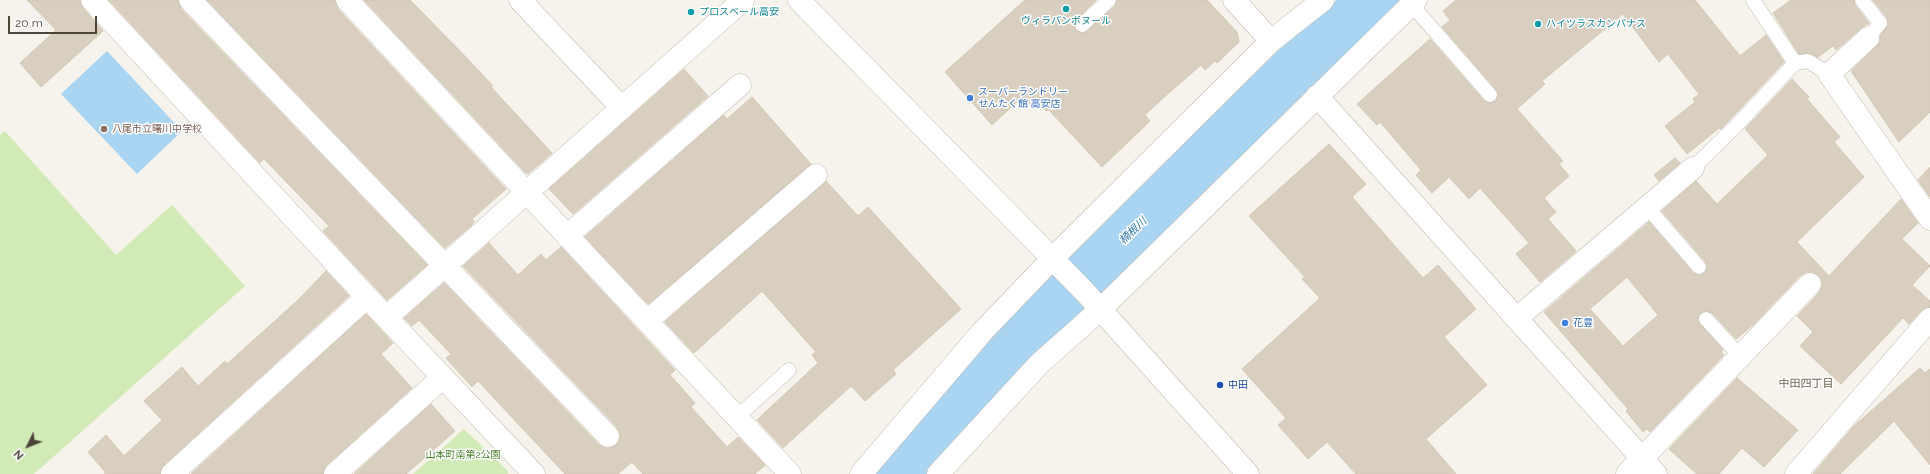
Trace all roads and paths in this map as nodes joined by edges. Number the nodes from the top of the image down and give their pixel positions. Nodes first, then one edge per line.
1 (92, 0) edge
2 (190, 0) edge
3 (347, 0) edge
4 (520, 0) edge
5 (742, 0) edge
6 (800, 0) edge
7 (1109, 0) edge
8 (1234, 0) edge
9 (1323, 0) edge
10 (1753, 0) edge
11 (1862, 0) edge
12 (1413, 2) edge
13 (1082, 25) dead end
14 (1868, 38) joint
15 (1271, 42) junction
16 (1795, 63) junction
17 (1829, 74) junction
18 (740, 85) dead end
19 (1490, 95) dead end
20 (1317, 96) junction
21 (622, 108) junction
22 (1693, 168) joint
23 (816, 175) dead end
24 (526, 192) junction
25 (1647, 207) junction
26 (1930, 219) edge
27 (567, 236) junction
28 (1053, 258) junction
29 (445, 265) junction
30 (1699, 267) dead end
31 (1810, 284) dead end
32 (367, 297) junction
33 (1101, 309) junction
34 (386, 317) junction
35 (1517, 318) junction
36 (1706, 319) dead end
37 (1930, 319) edge
38 (647, 322) junction
39 (1740, 356) junction
40 (789, 370) dead end
41 (442, 377) junction
42 (737, 417) junction
43 (608, 436) dead end
44 (1642, 458) junction
45 (172, 474) edge
46 (335, 474) edge
47 (534, 474) edge
48 (790, 474) edge
49 (861, 474) edge
50 (938, 474) edge
51 (1248, 474) edge
52 (1627, 474) edge
53 (1656, 474) edge
54 (1796, 474) edge

1 - 32 street
2 - 29 street
3 - 24 street
4 - 21 street
5 - 21 street
6 - 28 street
7 - 13 lane
8 - 15 street
9 - 15 street
10 - 16 lane
11 - 14 lane
12 - 19 lane
12 - 20 street
14 - 17 street
15 - 28 street
16 - 17 lane
16 - 22 lane
17 - 26 street
18 - 27 street
20 - 33 street
20 - 35 street
21 - 24 street
22 - 25 street
23 - 38 street
24 - 27 street
24 - 29 street
25 - 30 lane
25 - 35 street
27 - 38 street
28 - 33 street
28 - 49 street
29 - 34 street
29 - 43 street
31 - 39 street
32 - 34 street
32 - 45 street
33 - 50 street
33 - 51 street
34 - 41 street
35 - 44 street
36 - 39 lane
37 - 54 street
38 - 42 street
39 - 44 street
40 - 42 lane
41 - 46 street
41 - 47 street
42 - 48 street
44 - 52 street
44 - 53 street

